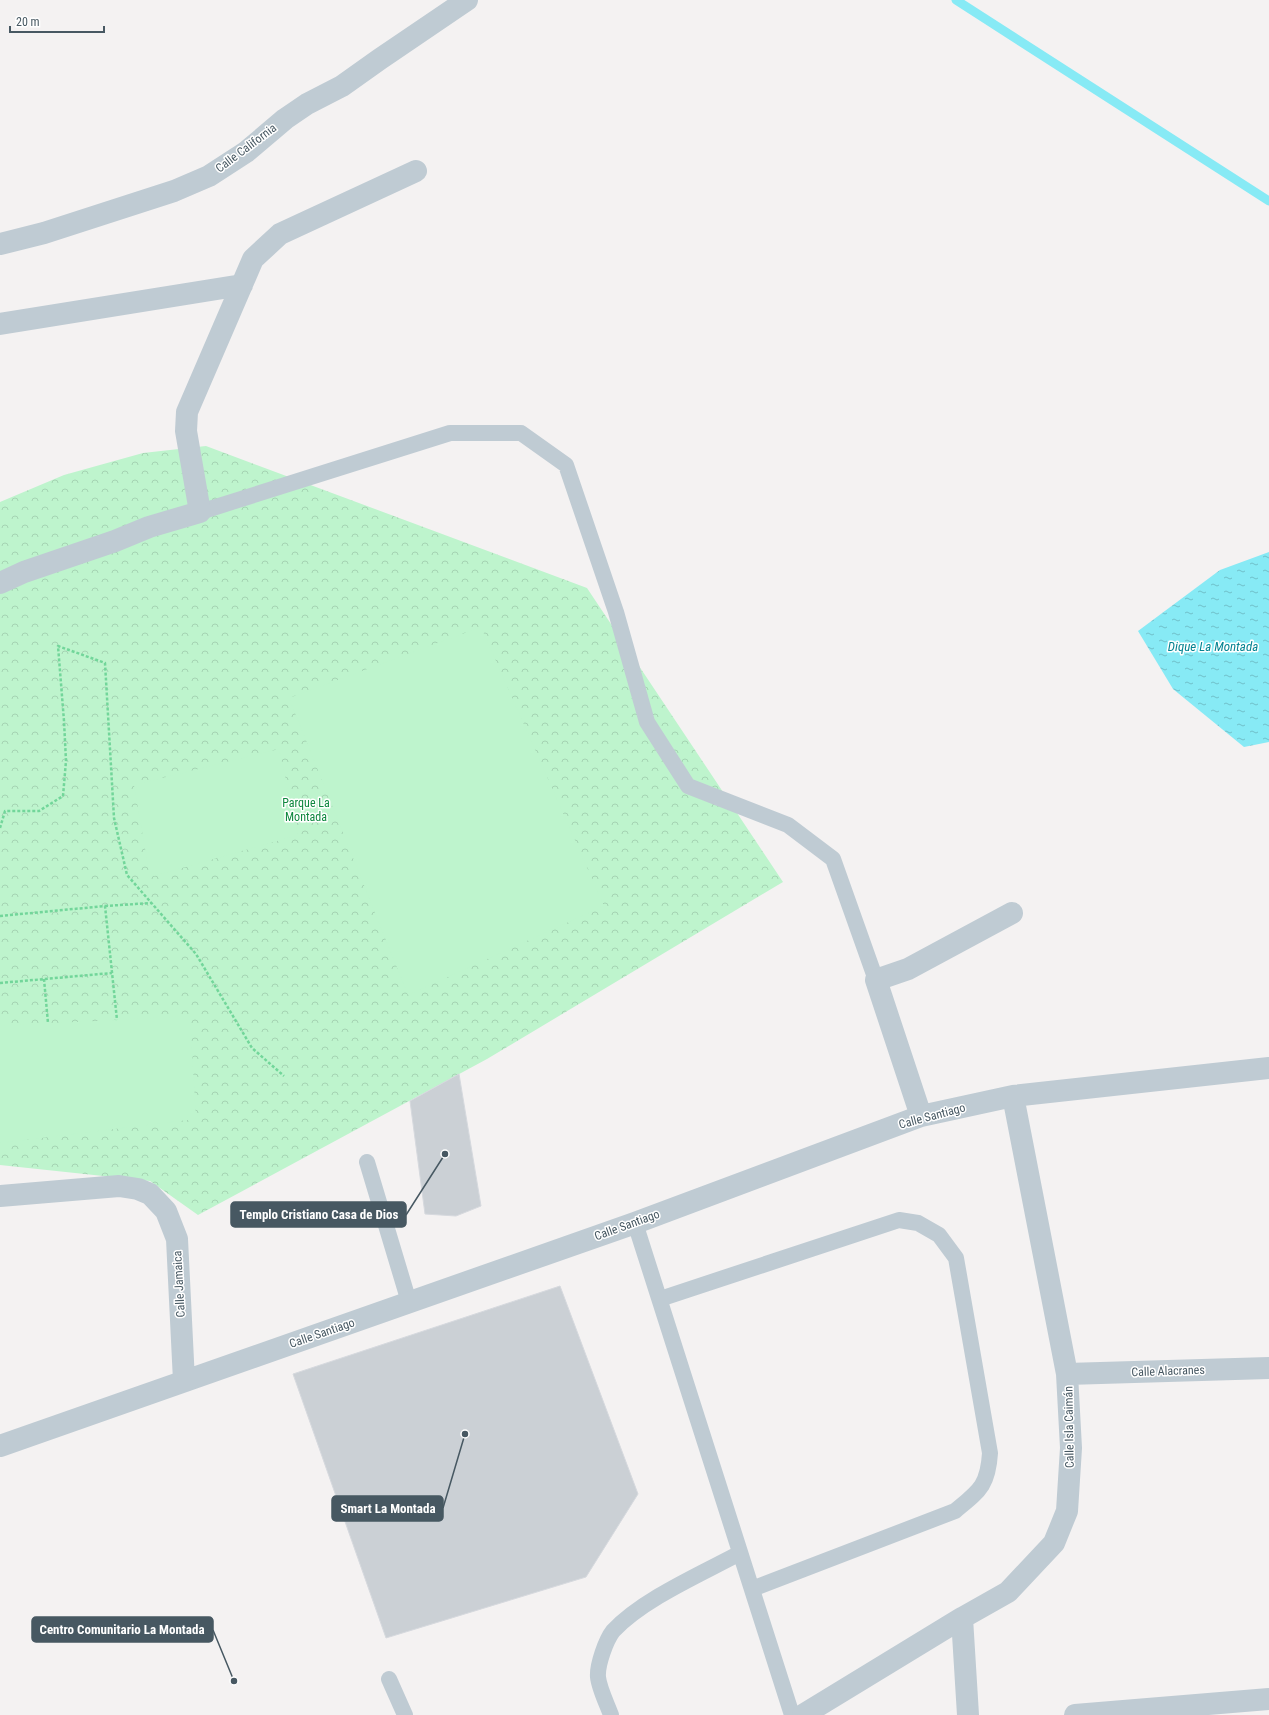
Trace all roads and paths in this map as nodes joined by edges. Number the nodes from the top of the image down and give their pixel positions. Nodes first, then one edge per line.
1 (467, 0) edge
2 (416, 171) dead end
3 (0, 244) edge
4 (242, 285) junction
5 (0, 324) edge
6 (200, 512) junction
7 (0, 583) edge
8 (0, 828) edge
9 (151, 903) junction
10 (105, 906) junction
11 (1012, 913) dead end
12 (0, 916) edge
13 (112, 973) junction
14 (44, 979) junction
15 (876, 980) junction
16 (0, 983) edge
17 (117, 1020) dead end
18 (48, 1023) dead end
19 (1269, 1068) edge
20 (284, 1076) dead end
21 (1013, 1096) junction
22 (921, 1116) junction
23 (367, 1162) dead end
24 (0, 1196) edge
25 (636, 1223) junction
26 (660, 1299) junction
27 (409, 1302) junction
28 (1269, 1368) edge
29 (1067, 1374) junction
30 (184, 1381) junction
31 (0, 1446) edge
32 (740, 1553) junction
33 (752, 1589) junction
34 (962, 1618) junction
35 (388, 1679) dead end
36 (1269, 1699) edge
37 (405, 1715) edge
38 (611, 1715) edge
39 (792, 1715) edge
40 (803, 1715) edge
41 (968, 1715) edge
42 (1075, 1715) edge

1 - 3 street, Calle California
2 - 4 street
4 - 5 street
4 - 6 street
6 - 7 street
6 - 15 lane
8 - 9 path
9 - 10 path
9 - 20 path
10 - 12 path
10 - 13 path
11 - 15 street
13 - 14 path
13 - 17 path
14 - 16 path
14 - 18 path
15 - 22 street
19 - 21 street, Calle Santiago
21 - 22 street, Calle Santiago
21 - 29 street, Calle Isla Caimán
22 - 25 street, Calle Santiago
23 - 27 lane
24 - 30 street, Calle Jamaica
25 - 26 lane
25 - 27 street, Calle Santiago
26 - 32 lane
26 - 33 lane
27 - 30 street, Calle Santiago
28 - 29 street, Calle Alacranes
29 - 34 street, Calle Isla Caimán
30 - 31 street, Calle Santiago
32 - 33 lane
32 - 38 lane
33 - 39 lane
34 - 40 street, Calle Isla Caimán
34 - 41 street
35 - 37 lane
36 - 42 street

